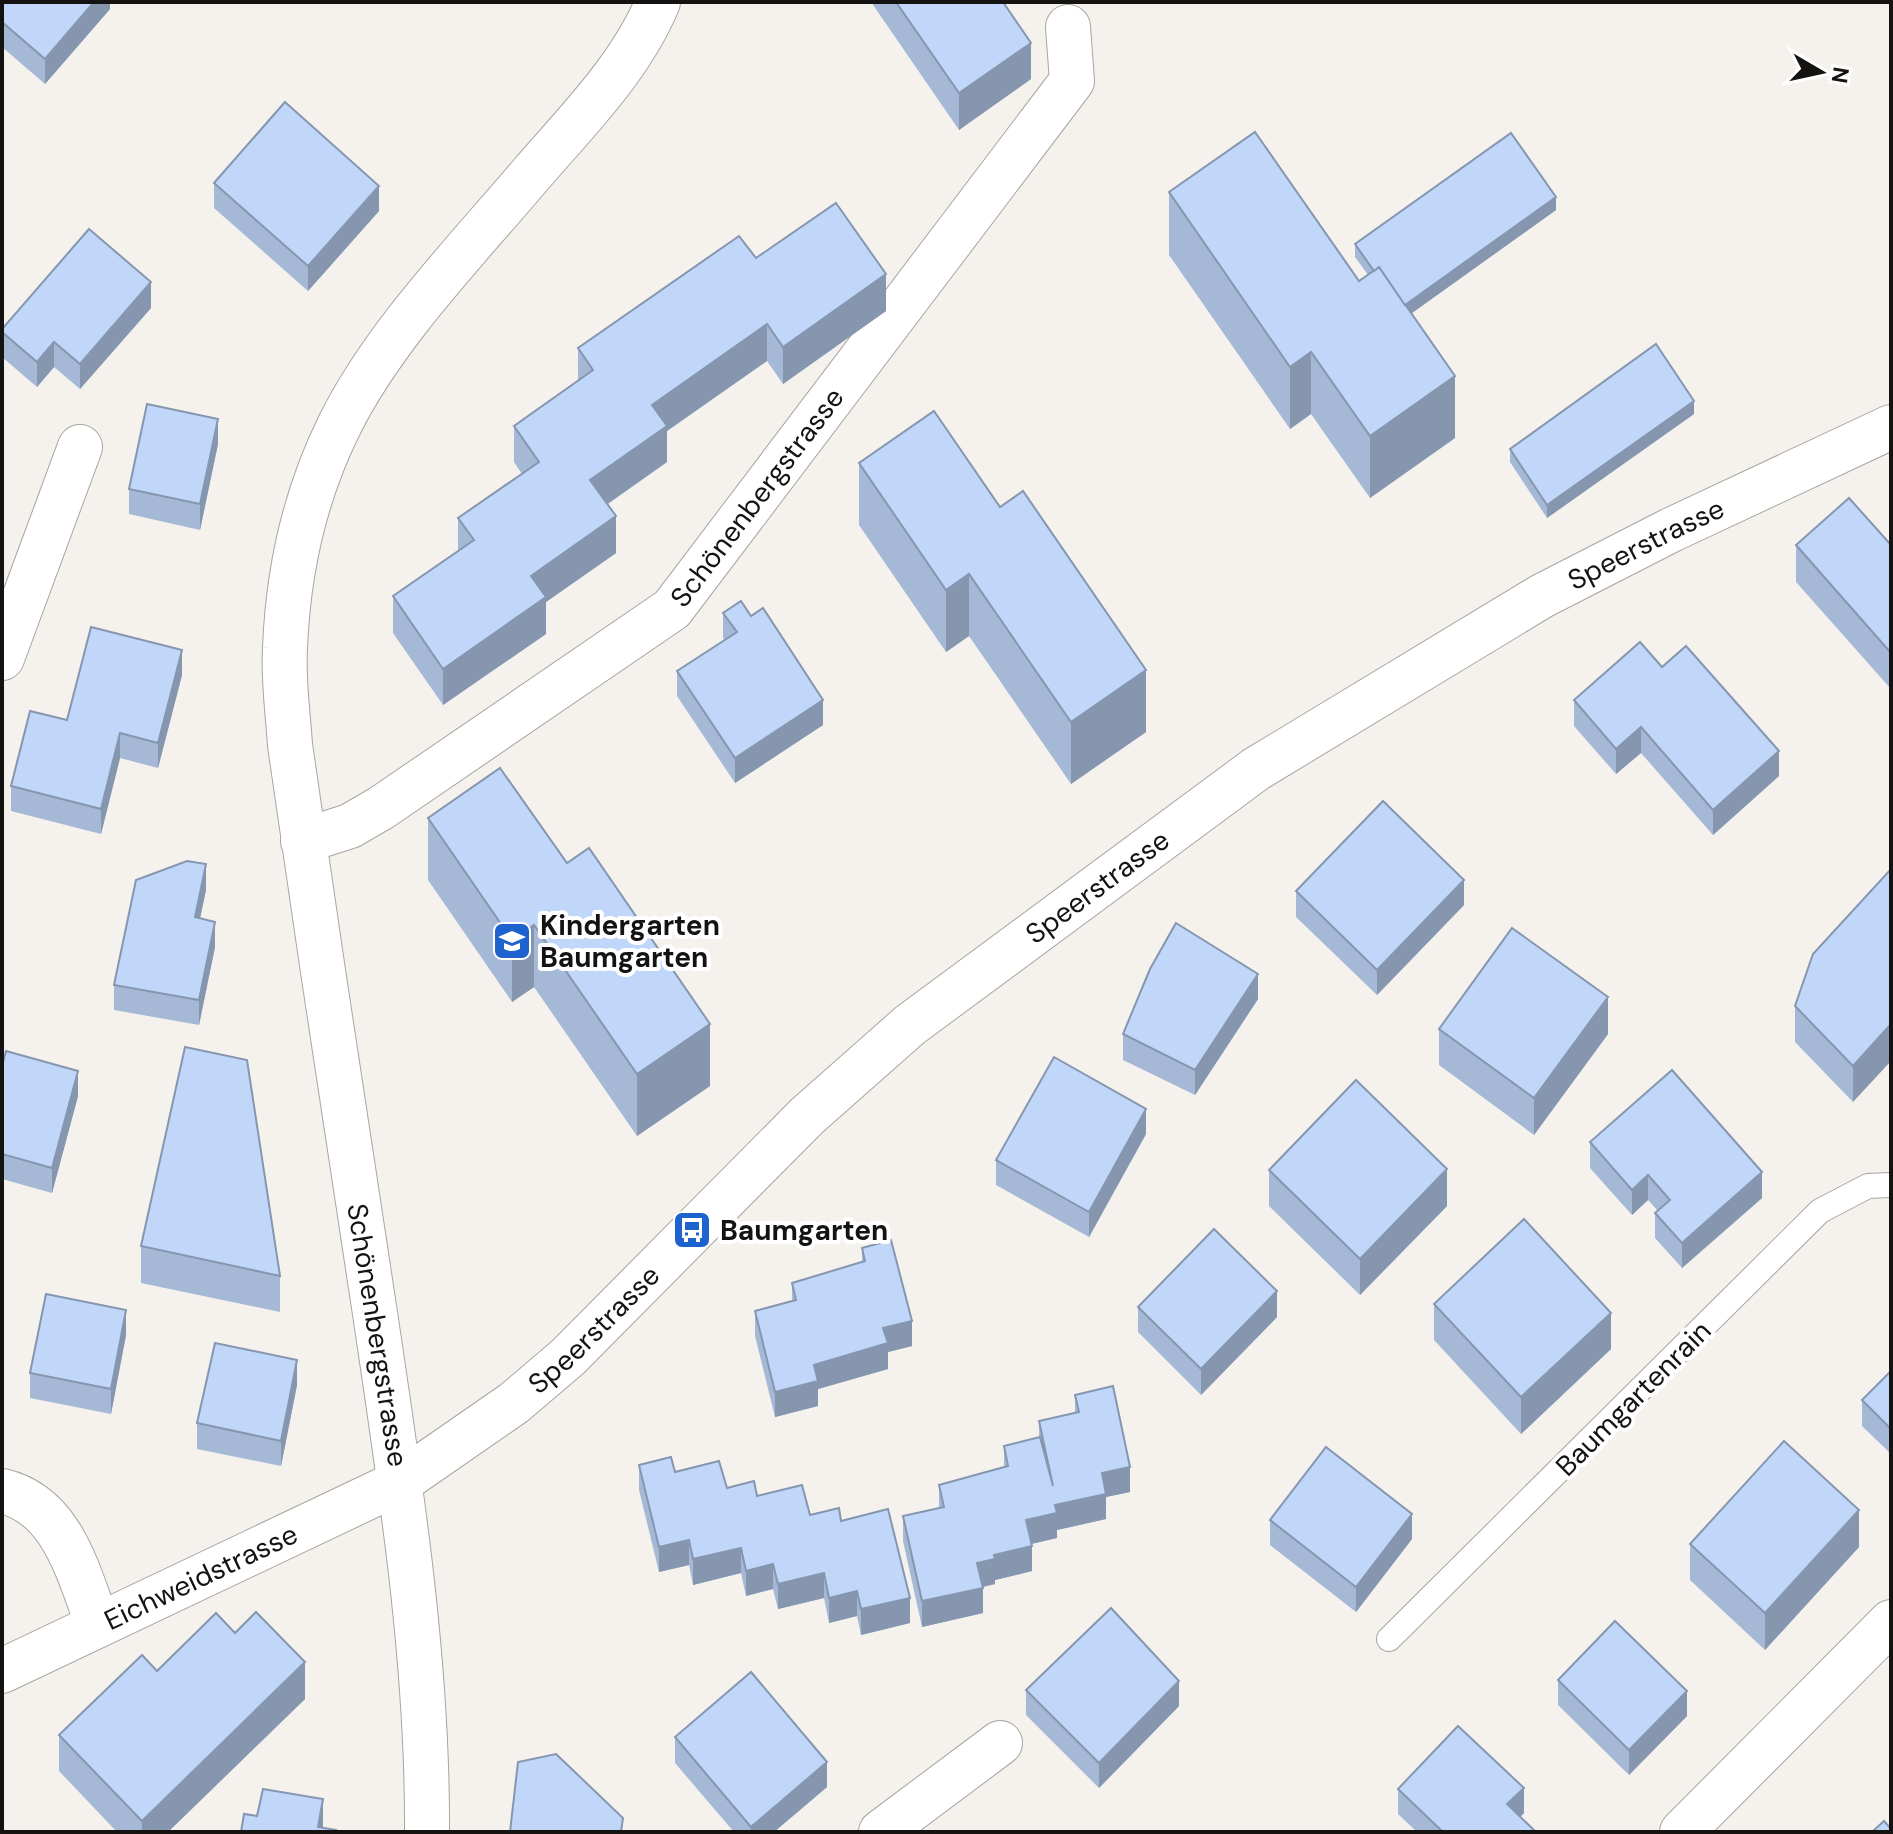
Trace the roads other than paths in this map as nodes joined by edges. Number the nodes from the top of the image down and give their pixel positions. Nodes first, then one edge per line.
1 (658, 2) edge
2 (1068, 27) dead end
3 (1891, 427) edge
4 (80, 447) dead end
5 (2, 658) edge
6 (303, 841) junction
7 (1891, 1185) edge
8 (400, 1482) junction
9 (2, 1491) edge
10 (1891, 1622) edge
11 (98, 1625) junction
12 (1389, 1639) dead end
13 (2, 1671) edge
14 (1000, 1743) dead end
15 (427, 1832) edge
16 (881, 1832) edge
17 (1682, 1832) edge

1 - 6 street, Schönenbergstrasse
2 - 6 street, Schönenbergstrasse
3 - 8 street, Speerstrasse
4 - 5 street
6 - 8 street, Schönenbergstrasse
7 - 12 lane, Baumgartenrain
8 - 11 street, Eichweidstrasse
8 - 15 street, Schönenbergstrasse
9 - 11 street
10 - 17 street
11 - 13 street, Eichweidstrasse
14 - 16 street

